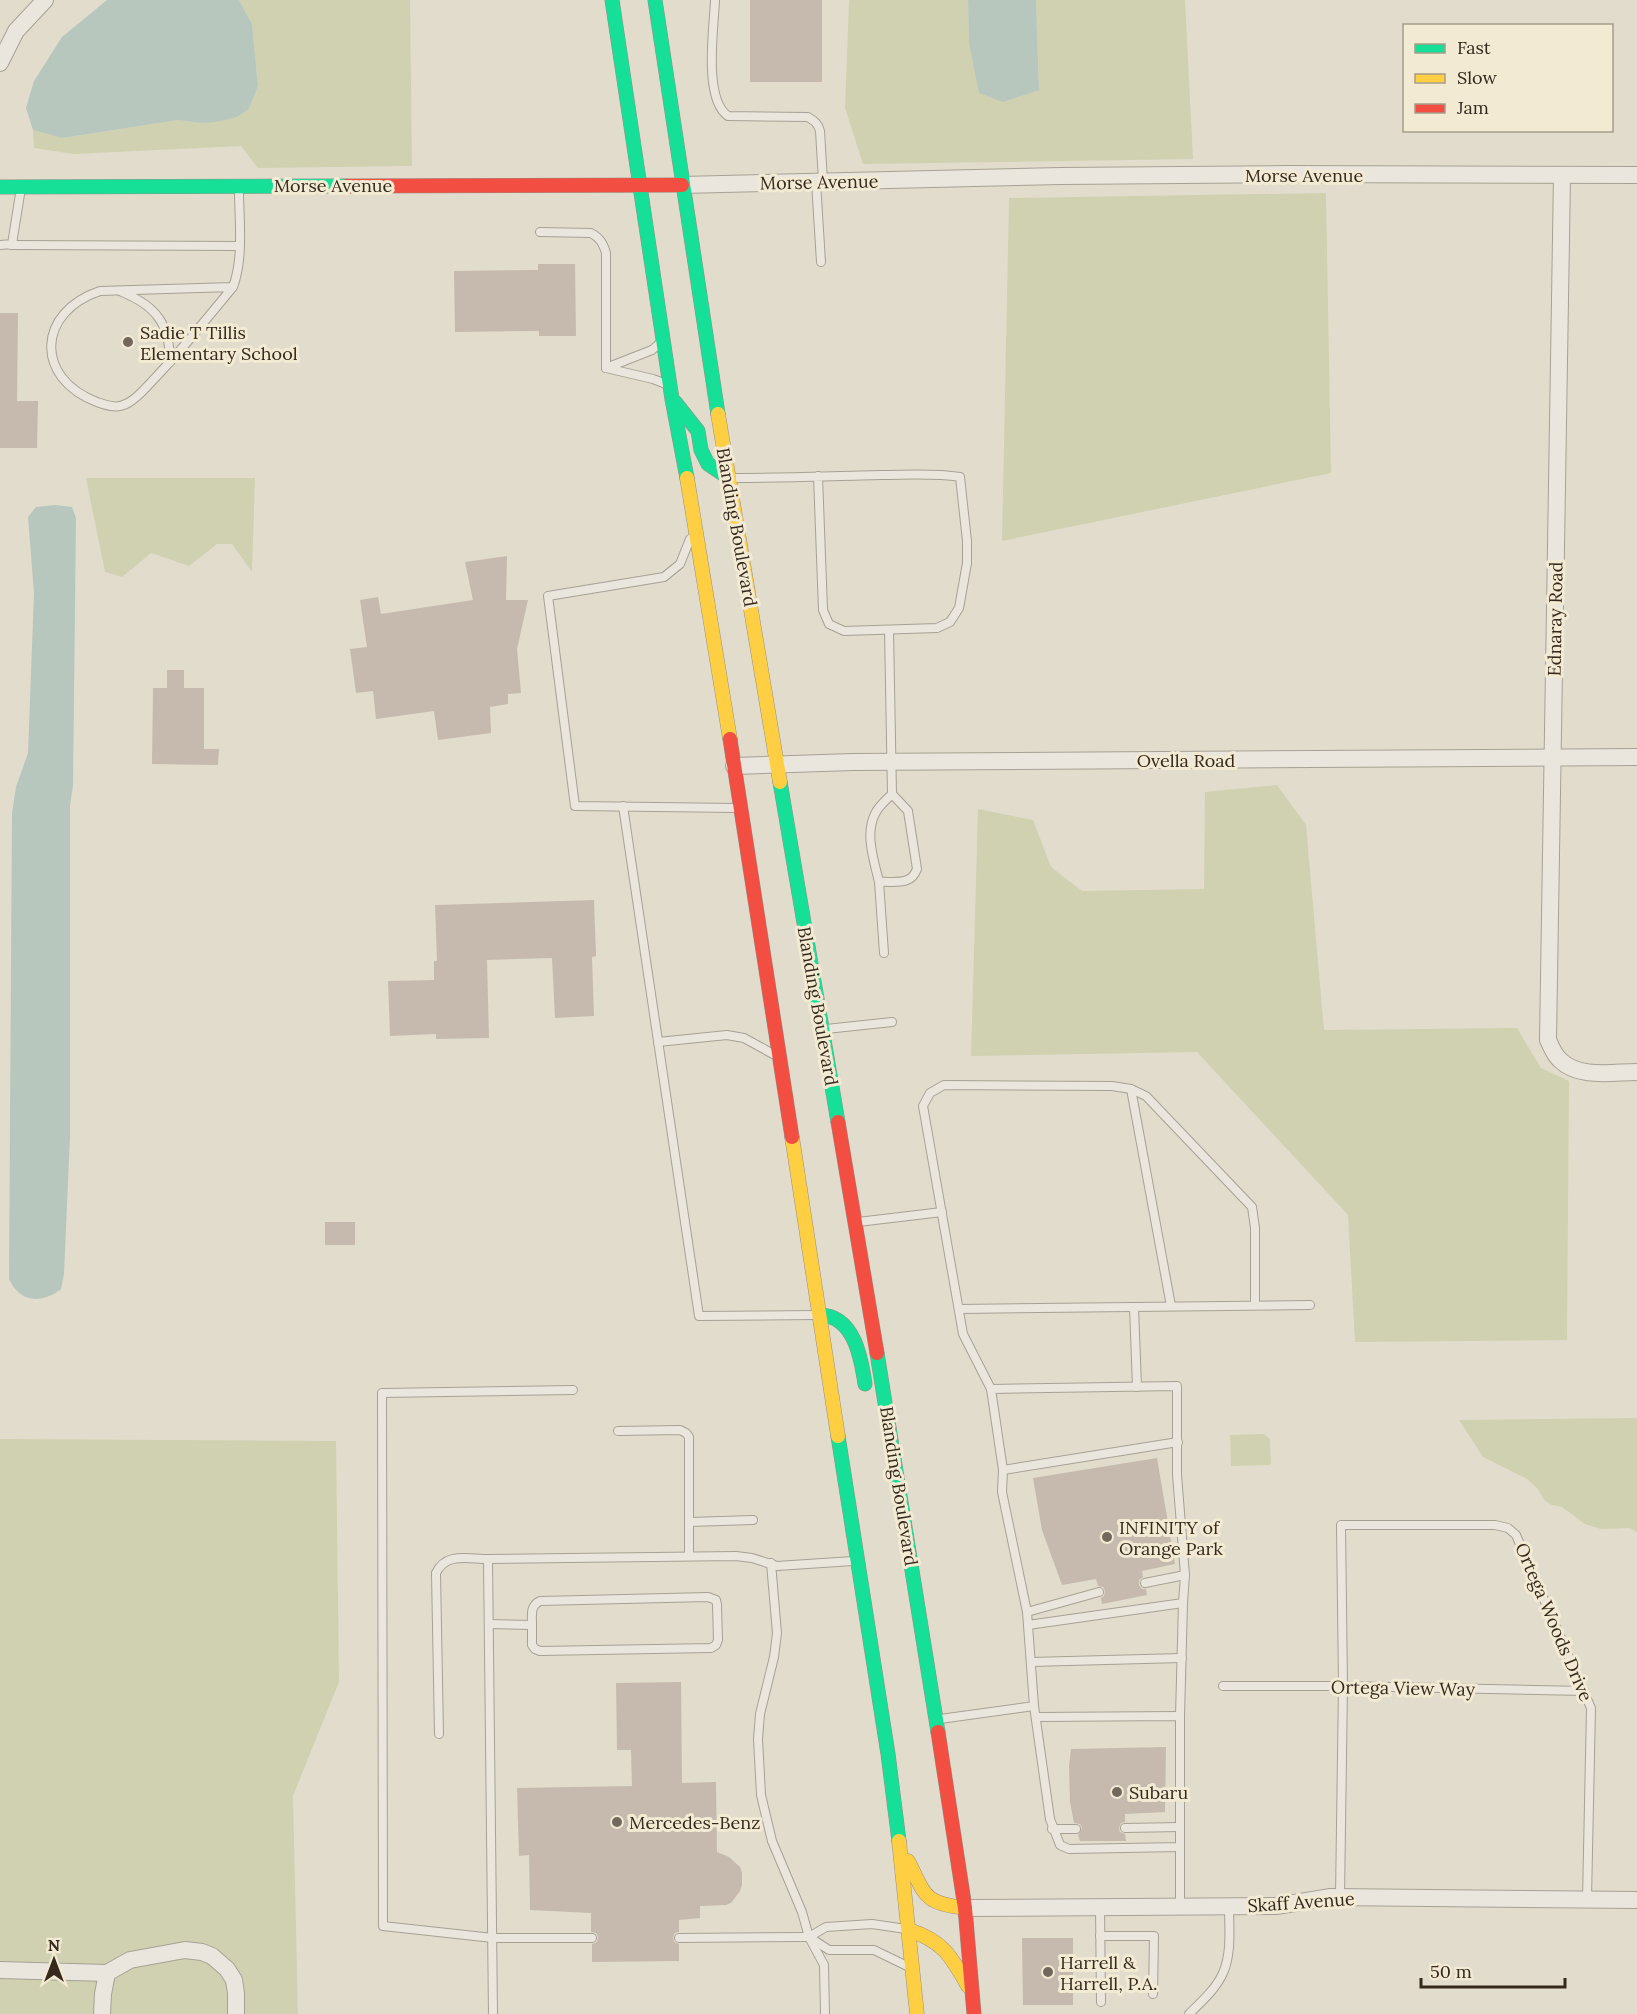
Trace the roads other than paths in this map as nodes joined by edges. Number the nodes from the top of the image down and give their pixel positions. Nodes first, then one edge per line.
1 (45, 0) edge
2 (612, 0) edge
3 (655, 0) edge
4 (715, 0) edge
5 (0, 63) edge
6 (1562, 176) junction
7 (1637, 176) edge
8 (819, 182) junction
9 (640, 185) junction
10 (682, 185) junction
11 (239, 186) junction
12 (0, 187) edge
13 (21, 187) junction
14 (540, 232) dead end
15 (0, 245) edge
16 (11, 245) junction
17 (239, 246) junction
18 (821, 262) dead end
19 (233, 287) junction
20 (119, 290) junction
21 (664, 340) junction
22 (170, 363) junction
23 (606, 368) junction
24 (671, 393) junction
25 (818, 476) junction
26 (729, 478) junction
27 (696, 522) junction
28 (889, 630) junction
29 (1637, 757) edge
30 (1553, 758) junction
31 (892, 762) junction
32 (778, 765) junction
33 (734, 766) junction
34 (892, 794) junction
35 (623, 806) junction
36 (741, 807) junction
37 (879, 882) junction
38 (884, 953) dead end
39 (892, 1022) dead end
40 (822, 1030) junction
41 (658, 1042) junction
42 (780, 1057) junction
43 (1637, 1072) edge
44 (1131, 1089) junction
45 (942, 1212) junction
46 (855, 1222) junction
47 (1255, 1305) junction
48 (1310, 1305) dead end
49 (1171, 1306) junction
50 (1134, 1307) junction
51 (959, 1309) junction
52 (820, 1315) junction
53 (1137, 1387) junction
54 (991, 1389) junction
55 (573, 1390) dead end
56 (867, 1398) dead end
57 (618, 1431) dead end
58 (1178, 1442) junction
59 (1004, 1470) junction
60 (753, 1520) dead end
61 (689, 1522) junction
62 (893, 1533) dead end
63 (689, 1556) junction
64 (488, 1559) junction
65 (859, 1561) junction
66 (771, 1563) junction
67 (1185, 1575) junction
68 (913, 1576) junction
69 (1145, 1583) dead end
70 (1099, 1592) dead end
71 (1183, 1603) junction
72 (1027, 1612) junction
73 (489, 1624) junction
74 (532, 1624) junction
75 (1028, 1625) junction
76 (1182, 1658) junction
77 (1031, 1662) junction
78 (1223, 1686) dead end
79 (1343, 1686) junction
80 (1584, 1691) junction
81 (1034, 1706) junction
82 (1180, 1716) junction
83 (1036, 1717) junction
84 (936, 1720) junction
85 (439, 1734) dead end
86 (1180, 1827) junction
87 (1125, 1828) dead end
88 (1052, 1829) junction
89 (1076, 1829) dead end
90 (900, 1847) junction
91 (1180, 1847) junction
92 (1340, 1897) junction
93 (1587, 1899) junction
94 (1637, 1900) edge
95 (1229, 1906) junction
96 (1100, 1907) junction
97 (1180, 1907) junction
98 (965, 1908) junction
99 (909, 1930) junction
100 (1100, 1936) junction
101 (809, 1937) junction
102 (492, 1938) junction
103 (592, 1938) dead end
104 (679, 1938) dead end
105 (913, 1969) junction
106 (0, 1970) edge
107 (107, 1973) junction
108 (972, 1994) junction
109 (1153, 1994) dead end
110 (1101, 2002) dead end
111 (102, 2014) edge
112 (236, 2014) edge
113 (493, 2014) edge
114 (825, 2014) edge
115 (916, 2014) edge
116 (974, 2014) edge
117 (1189, 2014) edge

1 - 5 street
2 - 9 main road
3 - 10 main road, Blanding Boulevard
4 - 8 lane
6 - 7 street, Morse Avenue
6 - 8 street, Morse Avenue
6 - 30 street, Ednaray Road
8 - 10 street, Morse Avenue
8 - 18 lane
9 - 10 main road, Morse Avenue
9 - 11 main road, Morse Avenue
9 - 21 main road
10 - 26 main road, Blanding Boulevard
11 - 13 main road, Morse Avenue
11 - 17 lane
12 - 13 main road, Morse Avenue
13 - 16 lane
14 - 23 lane
15 - 16 lane
16 - 17 lane
17 - 19 lane
19 - 20 lane
19 - 22 lane
20 - 22 lane
20 - 22 lane
21 - 23 lane
21 - 24 main road
23 - 24 lane
24 - 26 main road
24 - 27 main road
25 - 26 lane
25 - 28 lane
25 - 28 lane
26 - 32 main road, Blanding Boulevard
27 - 33 main road
27 - 35 lane
28 - 31 lane
29 - 30 street, Ovella Road
30 - 31 street, Ovella Road
30 - 43 street, Ednaray Road
31 - 32 street, Ovella Road
31 - 34 lane
32 - 33 street, Ovella Road
32 - 40 main road, Blanding Boulevard
33 - 36 main road
34 - 37 lane
34 - 37 lane
35 - 36 lane
35 - 41 lane
36 - 42 main road
37 - 38 lane
39 - 40 lane
40 - 46 main road, Blanding Boulevard
41 - 42 lane
41 - 52 lane
42 - 52 main road
44 - 45 lane
44 - 47 lane
44 - 49 lane
45 - 46 lane
45 - 51 lane
46 - 68 main road, Blanding Boulevard
47 - 48 lane
47 - 49 lane
49 - 50 lane
50 - 51 lane
50 - 53 lane
51 - 54 lane
52 - 56 main road
52 - 65 main road
53 - 54 lane
53 - 58 lane
54 - 59 lane
55 - 102 lane
57 - 61 lane
58 - 59 lane
58 - 67 lane
59 - 72 lane
60 - 61 lane
61 - 63 lane
62 - 68 main road
63 - 64 lane
63 - 66 lane
64 - 73 lane
64 - 85 lane
65 - 66 lane
65 - 90 main road
66 - 101 lane
67 - 69 lane
67 - 71 lane
68 - 84 main road, Blanding Boulevard
70 - 72 lane
71 - 75 lane
71 - 76 lane
72 - 75 lane
73 - 74 lane
73 - 102 lane
74 - 74 lane
75 - 77 lane
76 - 77 lane
76 - 82 lane
77 - 81 lane
78 - 79 lane, Ortega View Way
79 - 80 lane, Ortega View Way
79 - 80 lane, Ortega Woods Drive
79 - 92 lane, Ortega Woods Drive
80 - 93 lane, Ortega Woods Drive
81 - 83 lane
81 - 84 lane
82 - 83 lane
82 - 86 lane
83 - 88 lane
84 - 98 main road, Blanding Boulevard
86 - 87 lane
86 - 91 lane
88 - 89 lane
88 - 91 lane
90 - 98 main road
90 - 99 main road
91 - 97 lane
92 - 93 street, Skaff Avenue
92 - 95 street, Skaff Avenue
93 - 94 street, Skaff Avenue
95 - 97 street, Skaff Avenue
95 - 117 lane
96 - 97 street, Skaff Avenue
96 - 98 street, Skaff Avenue
96 - 100 lane
98 - 108 main road, Blanding Boulevard
99 - 101 lane
99 - 105 main road
99 - 108 main road
100 - 109 lane
100 - 110 lane
101 - 104 lane
101 - 105 lane
101 - 114 lane
102 - 103 lane
102 - 113 lane
105 - 115 main road
106 - 107 street
107 - 111 street
107 - 112 street
108 - 116 main road, Blanding Boulevard

